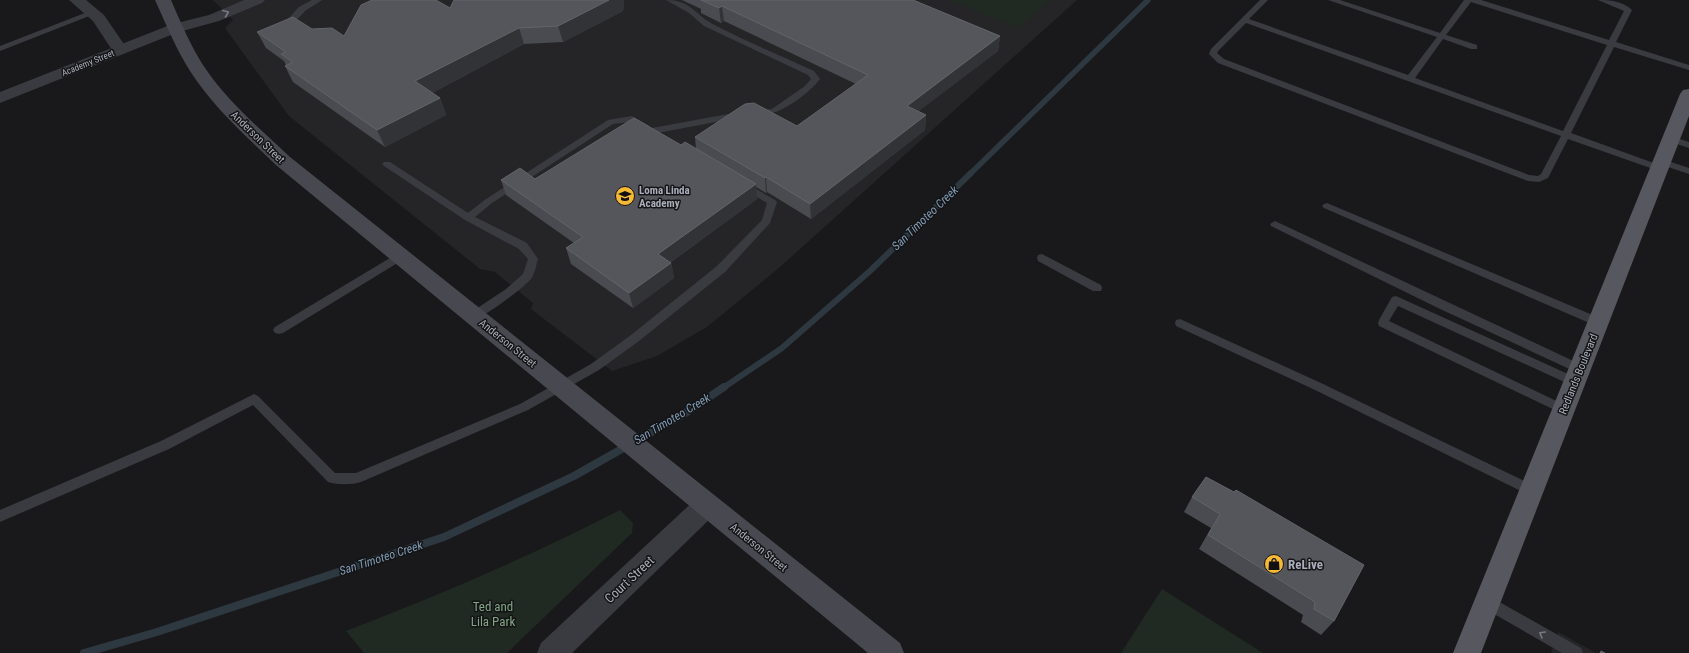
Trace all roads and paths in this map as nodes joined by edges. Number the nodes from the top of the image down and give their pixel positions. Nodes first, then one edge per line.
1 (77, 0) edge
2 (163, 0) edge
3 (226, 0) edge
4 (257, 0) edge
5 (318, 0) edge
6 (670, 0) edge
7 (1264, 0) edge
8 (1332, 0) edge
9 (1468, 0) edge
10 (1473, 0) edge
11 (1602, 0) edge
12 (93, 13) junction
13 (1245, 20) junction
14 (290, 22) edge
15 (175, 28) junction
16 (1441, 36) junction
17 (1611, 43) junction
18 (1474, 47) dead end
19 (0, 49) edge
20 (120, 50) junction
21 (1689, 68) edge
22 (1410, 79) junction
23 (1689, 94) edge
24 (0, 98) edge
25 (652, 132) junction
26 (1565, 134) junction
27 (665, 139) edge
28 (1680, 142) edge
29 (386, 164) dead end
30 (1661, 165) junction
31 (1689, 171) edge
32 (732, 178) edge
33 (1327, 206) dead end
34 (468, 218) junction
35 (1275, 224) dead end
36 (400, 256) junction
37 (1042, 258) dead end
38 (1097, 288) dead end
39 (474, 316) junction
40 (1180, 322) dead end
41 (1598, 322) junction
42 (279, 330) dead end
43 (1577, 376) junction
44 (561, 386) junction
45 (1563, 409) junction
46 (1531, 490) junction
47 (707, 505) junction
48 (0, 516) edge
49 (1487, 602) junction
50 (551, 653) edge
51 (890, 653) edge
52 (1467, 653) edge
53 (1576, 653) edge

1 - 12 street
2 - 15 main road, Anderson Street
3 - 15 street, Academy Street
15 -> 4 street, Academy Street
5 - 14 lane
6 - 25 lane
7 - 13 lane
8 - 16 lane
9 - 16 lane
10 - 17 lane
11 - 17 lane
12 - 19 lane
12 - 20 street
13 - 22 lane
13 - 26 lane
15 - 20 street, Academy Street
15 - 36 main road, Anderson Street
16 - 18 lane
16 - 22 lane
17 - 21 lane
17 - 26 lane
20 - 24 street, Academy Street
22 - 26 lane
23 - 28 main road, Redlands Boulevard
25 - 27 lane
25 - 34 lane
26 - 30 lane
28 - 30 main road, Redlands Boulevard
29 - 34 lane
30 - 31 lane
30 - 41 main road, Redlands Boulevard
32 - 44 lane
33 - 41 lane
34 - 39 lane
35 - 43 lane
36 - 39 main road, Anderson Street
36 - 42 lane
37 - 38 lane
39 - 44 main road, Anderson Street
40 - 46 lane
41 - 43 main road, Redlands Boulevard
43 - 45 main road, Redlands Boulevard
43 - 45 lane
44 - 47 main road, Anderson Street
44 - 48 lane
45 - 46 main road, Redlands Boulevard
46 - 49 main road, Redlands Boulevard
47 - 50 street, Court Street
47 - 51 main road, Anderson Street
49 - 52 main road, Redlands Boulevard
53 -> 49 lane

